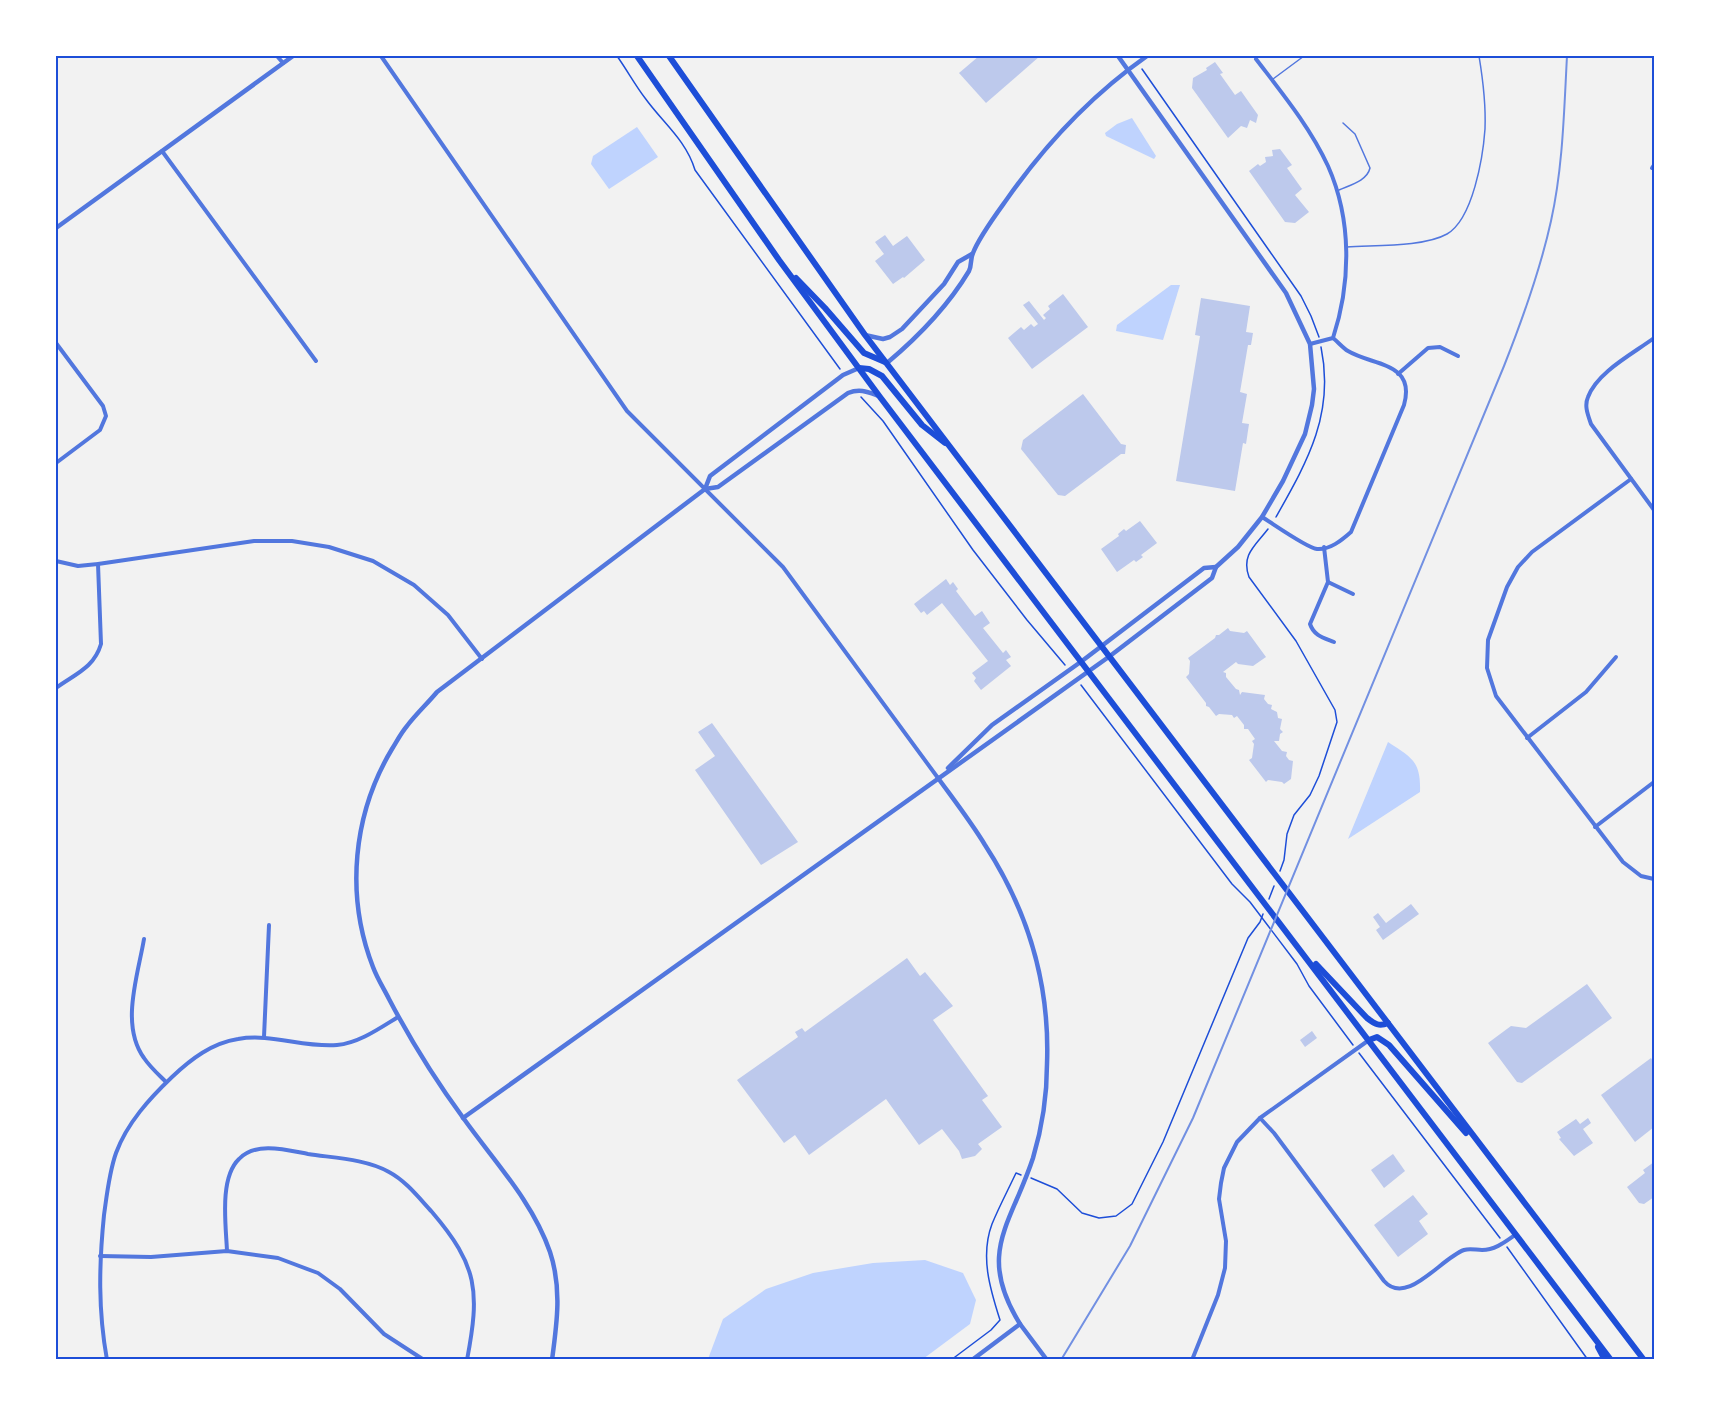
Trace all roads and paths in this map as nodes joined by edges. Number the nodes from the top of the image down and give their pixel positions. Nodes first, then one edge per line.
1 (277, 56) edge
2 (293, 56) edge
3 (381, 56) edge
4 (617, 56) edge
5 (637, 56) edge
6 (669, 56) edge
7 (1118, 56) edge
8 (1147, 56) edge
9 (1304, 56) edge
10 (1479, 56) edge
11 (1256, 59) dead end
12 (1137, 62) junction
13 (282, 63) junction
14 (1127, 69) junction
15 (1272, 80) junction
16 (1343, 123) dead end
17 (162, 151) junction
18 (1335, 192) junction
19 (56, 228) edge
20 (1347, 247) junction
21 (972, 254) junction
22 (779, 260) junction
23 (865, 334) junction
24 (1333, 338) junction
25 (1654, 338) edge
26 (56, 342) edge
27 (1320, 342) junction
28 (1310, 344) junction
29 (1458, 356) dead end
30 (316, 361) dead end
31 (887, 363) junction
32 (859, 368) junction
33 (844, 374) junction
34 (1398, 374) junction
35 (857, 391) junction
36 (880, 396) junction
37 (902, 448) dead end
38 (954, 452) junction
39 (56, 463) edge
40 (1631, 479) junction
41 (705, 489) junction
42 (1654, 510) edge
43 (1262, 517) junction
44 (1272, 523) junction
45 (1324, 548) junction
46 (56, 561) edge
47 (98, 564) junction
48 (1216, 567) junction
49 (1328, 582) junction
50 (1353, 594) dead end
51 (1334, 642) dead end
52 (1102, 645) junction
53 (1110, 656) junction
54 (1616, 657) dead end
55 (482, 659) junction
56 (1082, 661) junction
57 (1089, 671) junction
58 (57, 686) edge
59 (1527, 738) junction
60 (938, 778) junction
61 (1654, 782) edge
62 (1595, 827) junction
63 (1280, 870) dead end
64 (1654, 879) edge
65 (1276, 881) dead end
66 (1251, 902) dead end
67 (1268, 902) dead end
68 (1264, 912) dead end
69 (269, 925) dead end
70 (144, 939) dead end
71 (1295, 942) junction
72 (399, 1017) junction
73 (1388, 1023) junction
74 (264, 1037) junction
75 (1369, 1040) junction
76 (1355, 1048) junction
77 (166, 1083) junction
78 (463, 1118) junction
79 (1260, 1118) junction
80 (1491, 1160) junction
81 (1025, 1176) junction
82 (1516, 1234) junction
83 (1504, 1243) junction
84 (227, 1251) junction
85 (100, 1256) junction
86 (1020, 1324) junction
87 (1591, 1334) junction
88 (416, 1358) edge
89 (107, 1359) edge
90 (424, 1359) edge
91 (467, 1359) edge
92 (552, 1359) edge
93 (951, 1359) edge
94 (972, 1359) edge
95 (1047, 1359) edge
96 (1192, 1359) edge
97 (1588, 1359) edge
98 (1605, 1359) edge
99 (1611, 1359) edge
100 (1644, 1359) edge

1 - 13 street
2 - 13 street
3 - 41 street
4 - 33 path
5 - 22 highway
6 - 23 highway
7 - 14 street
8 - 12 street
9 - 15 lane
10 - 20 lane
11 - 15 street
12 - 14 street
12 - 27 path
13 - 17 street
14 - 21 street
14 - 28 street
15 - 18 street
16 - 18 lane
17 - 19 street
17 - 30 street
18 - 20 street
20 - 24 street
21 - 23 street
21 - 31 street
22 - 31 highway
22 - 32 highway
23 - 31 highway
24 - 27 street
24 - 34 street
25 - 40 street
26 - 39 street
27 - 28 street
27 - 44 path
28 - 43 street
29 - 34 street
31 - 38 highway
32 - 33 street
32 - 36 highway
32 - 38 highway
33 - 41 street
34 - 45 street
35 - 36 street
35 - 37 path
35 - 41 street
36 - 56 highway
38 - 52 highway
40 - 42 street
40 - 59 street
41 - 55 street
41 - 60 street
43 - 44 street
43 - 48 street
44 - 45 street
44 - 63 path
45 - 49 street
46 - 47 street
47 - 55 street
47 - 58 street
48 - 52 street
48 - 53 street
49 - 50 street
49 - 51 street
52 - 53 highway
52 - 56 street
53 - 57 street
53 - 73 highway
54 - 59 street
55 - 72 street
56 - 57 highway
56 - 60 street
57 - 60 street
57 - 71 highway
59 - 62 street
60 - 78 street
60 - 81 street
61 - 62 street
62 - 64 street
65 - 67 path
66 - 76 path
68 - 81 path
69 - 74 street
70 - 77 street
71 - 73 highway
71 - 75 highway
72 - 74 street
72 - 78 street
73 - 80 highway
74 - 77 street
75 - 76 street
75 - 80 highway
75 - 82 highway
76 - 79 street
76 - 83 path
77 - 85 street
78 - 92 street
79 - 83 street
79 - 96 street
80 - 100 highway
81 - 86 street
81 - 93 path
82 - 83 street
82 - 87 highway
83 - 97 path
84 - 85 street
84 - 88 street
84 - 91 street
85 - 89 street
86 - 94 street
86 - 95 street
87 - 98 highway
87 - 99 highway
88 - 90 street

